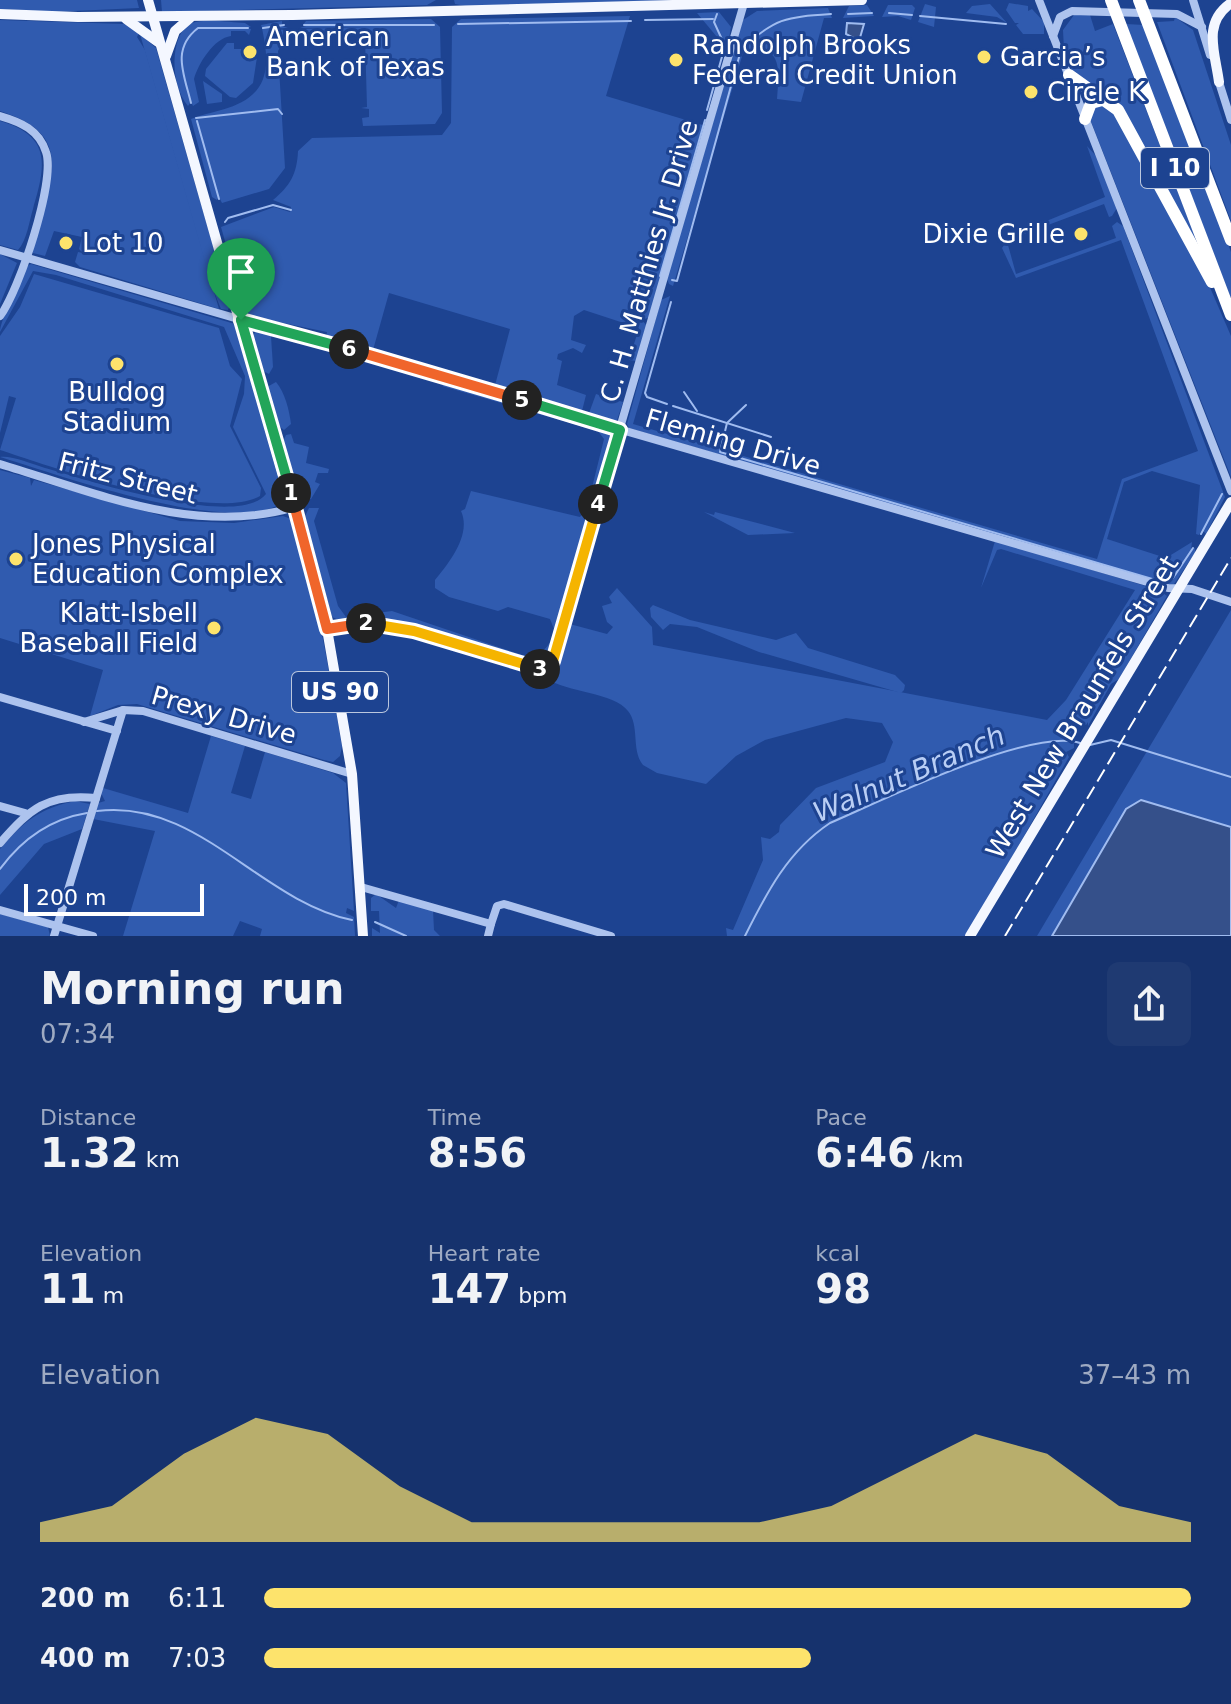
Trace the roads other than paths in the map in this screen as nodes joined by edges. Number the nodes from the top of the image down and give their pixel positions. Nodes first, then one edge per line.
1 (148, 0) edge
2 (445, 0) edge
3 (862, 0) edge
4 (1039, 0) edge
5 (1111, 0) edge
6 (1139, 0) edge
7 (1193, 0) edge
8 (745, 1) edge
9 (1231, 3) edge
10 (445, 13) junction
11 (0, 14) edge
12 (195, 16) junction
13 (120, 17) junction
14 (153, 17) junction
15 (1202, 27) junction
16 (1053, 37) junction
17 (162, 46) junction
18 (165, 58) junction
19 (1069, 75) junction
20 (1219, 82) junction
21 (1107, 100) junction
22 (0, 116) edge
23 (1085, 119) junction
24 (1231, 120) edge
25 (1231, 240) edge
26 (0, 250) edge
27 (24, 257) junction
28 (1229, 309) edge
29 (0, 316) edge
30 (241, 320) junction
31 (620, 430) junction
32 (0, 464) edge
33 (1231, 491) edge
34 (1231, 502) edge
35 (295, 507) junction
36 (1179, 589) junction
37 (1231, 602) edge
38 (327, 629) junction
39 (0, 697) edge
40 (123, 710) junction
41 (84, 722) junction
42 (117, 731) junction
43 (352, 774) junction
44 (96, 798) junction
45 (0, 806) edge
46 (25, 813) junction
47 (0, 843) edge
48 (361, 887) junction
49 (0, 910) edge
50 (491, 924) junction
51 (57, 926) junction
52 (363, 934) edge
53 (54, 936) edge
54 (93, 936) edge
55 (488, 936) edge
56 (611, 936) edge
57 (970, 936) edge

1 - 14 main road, US 90
2 - 10 street
3 - 8 main road
4 - 16 street
5 - 28 highway, I 10
6 - 25 highway, I 10
7 - 15 street
8 - 10 main road
8 - 31 street, C. H. Matthies Jr. Drive
9 - 20 main road
10 - 12 main road
11 - 13 main road
12 - 14 main road
12 - 18 main road
13 - 14 main road
13 - 17 main road
14 - 17 main road, US 90
15 - 16 street
15 - 20 street
16 - 19 street
17 - 18 main road, US 90
18 - 30 main road, US 90
19 - 21 highway
19 - 23 street
20 - 24 street
21 - 23 highway
21 - 28 highway
22 - 27 street
23 - 33 street
26 - 27 street, Fleming Drive
27 - 29 street
27 - 30 street, Fleming Drive
30 - 31 street, Fleming Drive
30 - 35 main road, US 90
31 - 36 street, Fleming Drive
31 - 38 street, C. H. Matthies Jr. Drive
32 - 35 street, Fritz Street
34 - 36 main road, West New Braunfels Street
35 - 38 main road, US 90
36 - 37 street, Fleming Drive
36 - 57 main road, West New Braunfels Street
38 - 43 main road, US 90
39 - 41 street, Prexy Drive
40 - 41 street, Prexy Drive
40 - 42 street
40 - 43 street, Prexy Drive
41 - 42 street, Prexy Drive
42 - 44 street
43 - 48 main road, US 90
44 - 46 street
44 - 51 street
45 - 46 street
46 - 47 street
48 - 50 street
48 - 52 main road, US 90
49 - 51 street
50 - 55 street
50 - 56 street
51 - 53 street
51 - 54 street

